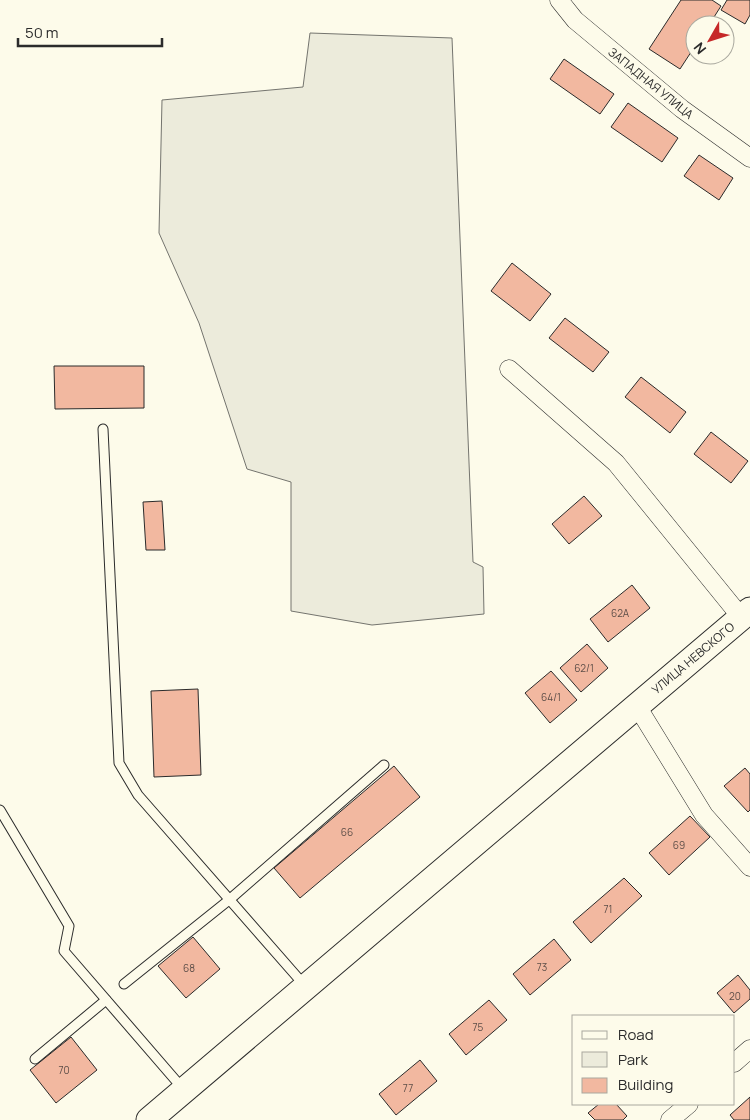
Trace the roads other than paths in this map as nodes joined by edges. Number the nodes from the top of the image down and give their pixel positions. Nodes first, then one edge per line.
1 (559, 0) edge
2 (750, 158) edge
3 (509, 368) dead end
4 (104, 429) dead end
5 (746, 613) edge
6 (637, 706) junction
7 (384, 764) dead end
8 (0, 810) edge
9 (750, 867) edge
10 (230, 900) junction
11 (124, 984) dead end
12 (306, 987) junction
13 (106, 1000) junction
14 (750, 1049) edge
15 (35, 1059) dead end
16 (735, 1062) edge
17 (184, 1090) junction
18 (688, 1105) edge
19 (149, 1120) edge
20 (670, 1120) edge

1 - 2 street, ЗАПАДНАЯ УЛИЦА
3 - 5 street
4 - 10 lane
5 - 6 main road, УЛИЦА НЕВСКОГО
6 - 9 street
6 - 12 main road, УЛИЦА НЕВСКОГО
7 - 10 lane
8 - 13 lane
10 - 11 lane
10 - 12 lane
12 - 17 main road, УЛИЦА НЕВСКОГО
13 - 15 lane
13 - 17 lane
14 - 16 street
17 - 19 main road, УЛИЦА НЕВСКОГО
18 - 20 street

